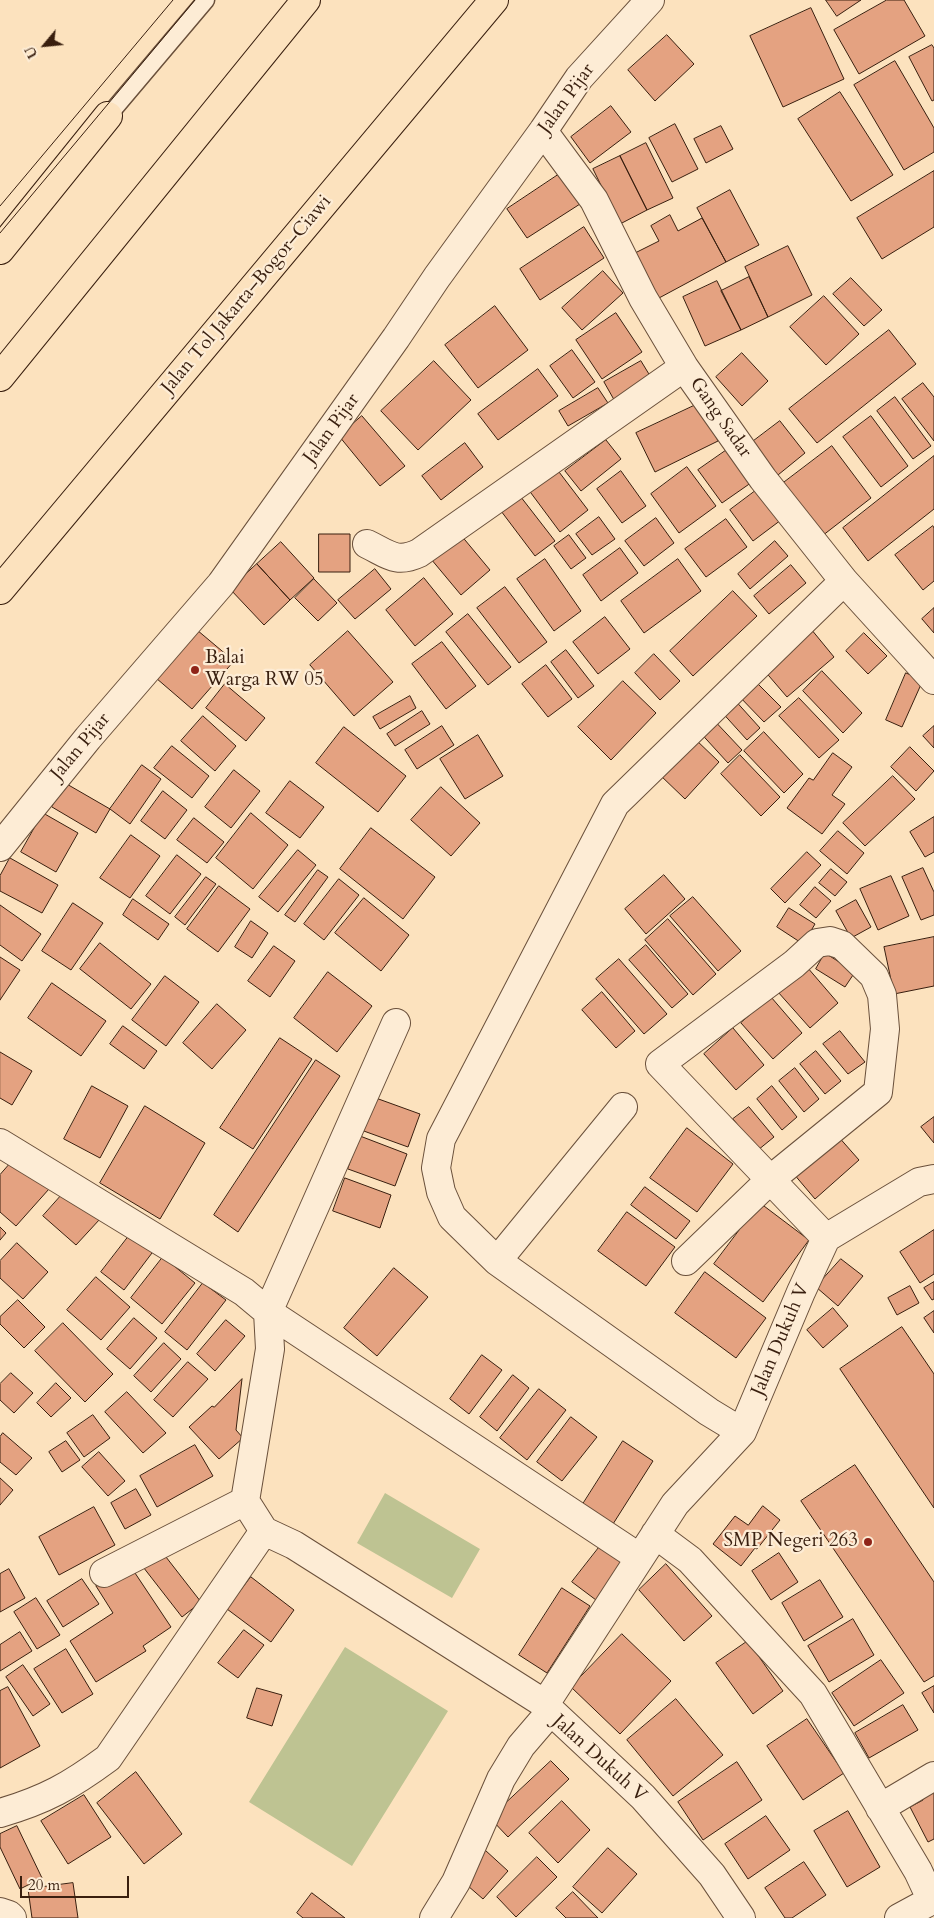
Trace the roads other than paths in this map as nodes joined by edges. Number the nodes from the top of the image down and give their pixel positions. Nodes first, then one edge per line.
1 (206, 0) edge
2 (306, 0) edge
3 (494, 0) edge
4 (650, 0) edge
5 (108, 116) joint
6 (543, 131) junction
7 (0, 250) edge
8 (684, 367) junction
9 (0, 377) edge
10 (367, 544) dead end
11 (844, 581) junction
12 (0, 590) edge
13 (934, 680) edge
14 (0, 847) edge
15 (396, 1023) dead end
16 (623, 1107) dead end
17 (0, 1143) edge
18 (771, 1179) junction
19 (934, 1179) edge
20 (826, 1238) junction
21 (497, 1261) junction
22 (686, 1261) dead end
23 (268, 1312) junction
24 (742, 1432) junction
25 (245, 1501) junction
26 (264, 1531) junction
27 (655, 1534) junction
28 (640, 1558) junction
29 (104, 1573) dead end
30 (548, 1708) junction
31 (934, 1776) edge
32 (880, 1808) junction
33 (0, 1813) edge
34 (933, 1900) edge
35 (0, 1912) edge
36 (12, 1918) edge
37 (434, 1918) edge
38 (741, 1918) edge
39 (899, 1918) edge

1 - 5 lane
2 - 9 highway
3 - 12 highway, Jalan Tol Jakarta–Bogor–Ciawi
4 - 6 street, Jalan Pijar
5 - 7 highway
6 - 8 street, Gang Sadar
6 - 14 street, Jalan Pijar
8 - 10 street
8 - 11 street, Gang Sadar
11 - 13 street, Gang Sadar
11 - 21 street
15 - 23 street
16 - 21 street
17 - 23 street
18 - 18 street
18 - 20 street
18 - 22 street
19 - 20 street
20 - 24 street, Jalan Dukuh V
21 - 24 street
23 - 25 street
23 - 28 street
24 - 27 street, Jalan Dukuh V
25 - 26 street
25 - 29 street
26 - 30 street
26 - 33 street
27 - 28 street, Jalan Dukuh V
27 - 32 street
28 - 30 street, Jalan Dukuh V
30 - 37 street, Jalan Dukuh V
30 - 38 street, Jalan Dukuh V
31 - 32 street
32 - 34 street
34 - 39 street
35 - 36 street

